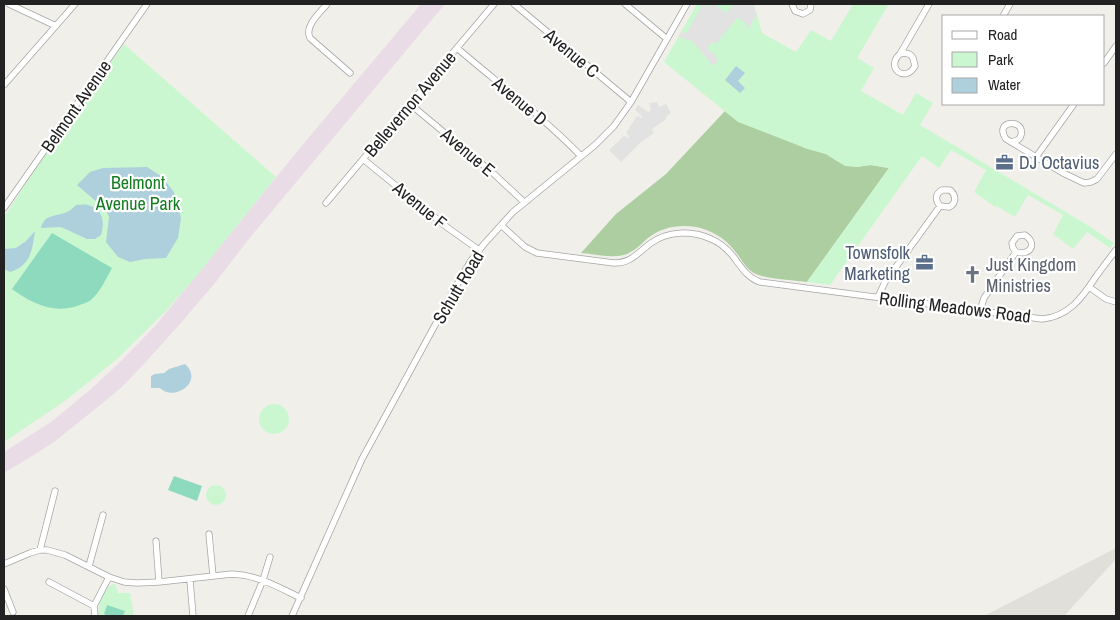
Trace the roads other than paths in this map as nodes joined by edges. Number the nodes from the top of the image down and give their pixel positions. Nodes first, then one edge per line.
1 (9, 4) edge
2 (74, 4) edge
3 (147, 4) edge
4 (327, 4) edge
5 (494, 4) edge
6 (514, 4) edge
7 (625, 4) edge
8 (688, 4) edge
9 (792, 4) edge
10 (811, 4) edge
11 (929, 4) edge
12 (1010, 4) edge
13 (1004, 15) edge
14 (56, 26) junction
15 (667, 39) junction
16 (1116, 46) edge
17 (457, 48) junction
18 (900, 54) dead end
19 (1105, 62) edge
20 (350, 73) dead end
21 (4, 85) edge
22 (630, 102) junction
23 (410, 104) junction
24 (1073, 105) edge
25 (1011, 142) dead end
26 (1116, 154) edge
27 (581, 156) junction
28 (1036, 157) junction
29 (363, 159) junction
30 (524, 202) junction
31 (326, 203) dead end
32 (940, 206) dead end
33 (4, 208) edge
34 (501, 225) junction
35 (479, 250) junction
36 (1116, 250) edge
37 (1016, 252) dead end
38 (1089, 287) junction
39 (878, 298) junction
40 (1116, 302) edge
41 (980, 311) junction
42 (55, 491) dead end
43 (103, 516) dead end
44 (210, 534) dead end
45 (156, 541) dead end
46 (40, 550) junction
47 (270, 557) dead end
48 (4, 564) edge
49 (89, 566) junction
50 (214, 576) junction
51 (109, 577) junction
52 (190, 580) junction
53 (263, 580) junction
54 (49, 582) dead end
55 (159, 582) junction
56 (4, 589) edge
57 (301, 598) junction
58 (94, 606) junction
59 (13, 612) dead end
60 (95, 616) edge
61 (193, 616) edge
62 (248, 616) edge
63 (292, 616) edge

1 - 14 street
2 - 14 street
3 - 33 street, Belmont Avenue
4 - 20 street
5 - 17 street, Bellevernon Avenue
6 - 22 street, Avenue C
7 - 15 street
8 - 15 street, Schutt Road
9 - 10 street
11 - 18 street
12 - 13 street
14 - 21 street
15 - 22 street, Schutt Road
16 - 19 street
17 - 23 street, Bellevernon Avenue
17 - 27 street, Avenue D
22 - 27 street, Schutt Road
23 - 29 street, Bellevernon Avenue
23 - 30 street, Avenue E
24 - 28 street
25 - 28 street
26 - 28 street
27 - 30 street, Schutt Road
29 - 31 street, Bellevernon Avenue
29 - 35 street, Avenue F
30 - 34 street, Schutt Road
32 - 39 street
34 - 35 street, Schutt Road
34 - 39 street, Rolling Meadows Road
35 - 57 street, Schutt Road
36 - 38 street, Rolling Meadows Road
37 - 41 street
38 - 40 street
38 - 41 street, Rolling Meadows Road
39 - 41 street, Rolling Meadows Road
42 - 46 street
43 - 49 street
44 - 50 street
45 - 55 street
46 - 48 street
46 - 49 street
47 - 53 street
49 - 51 street
50 - 52 street
50 - 53 street
51 - 55 street
51 - 58 street
52 - 55 street
52 - 61 street
53 - 57 street
53 - 62 street
54 - 58 street
56 - 59 street
57 - 63 street, Schutt Road
58 - 60 street

